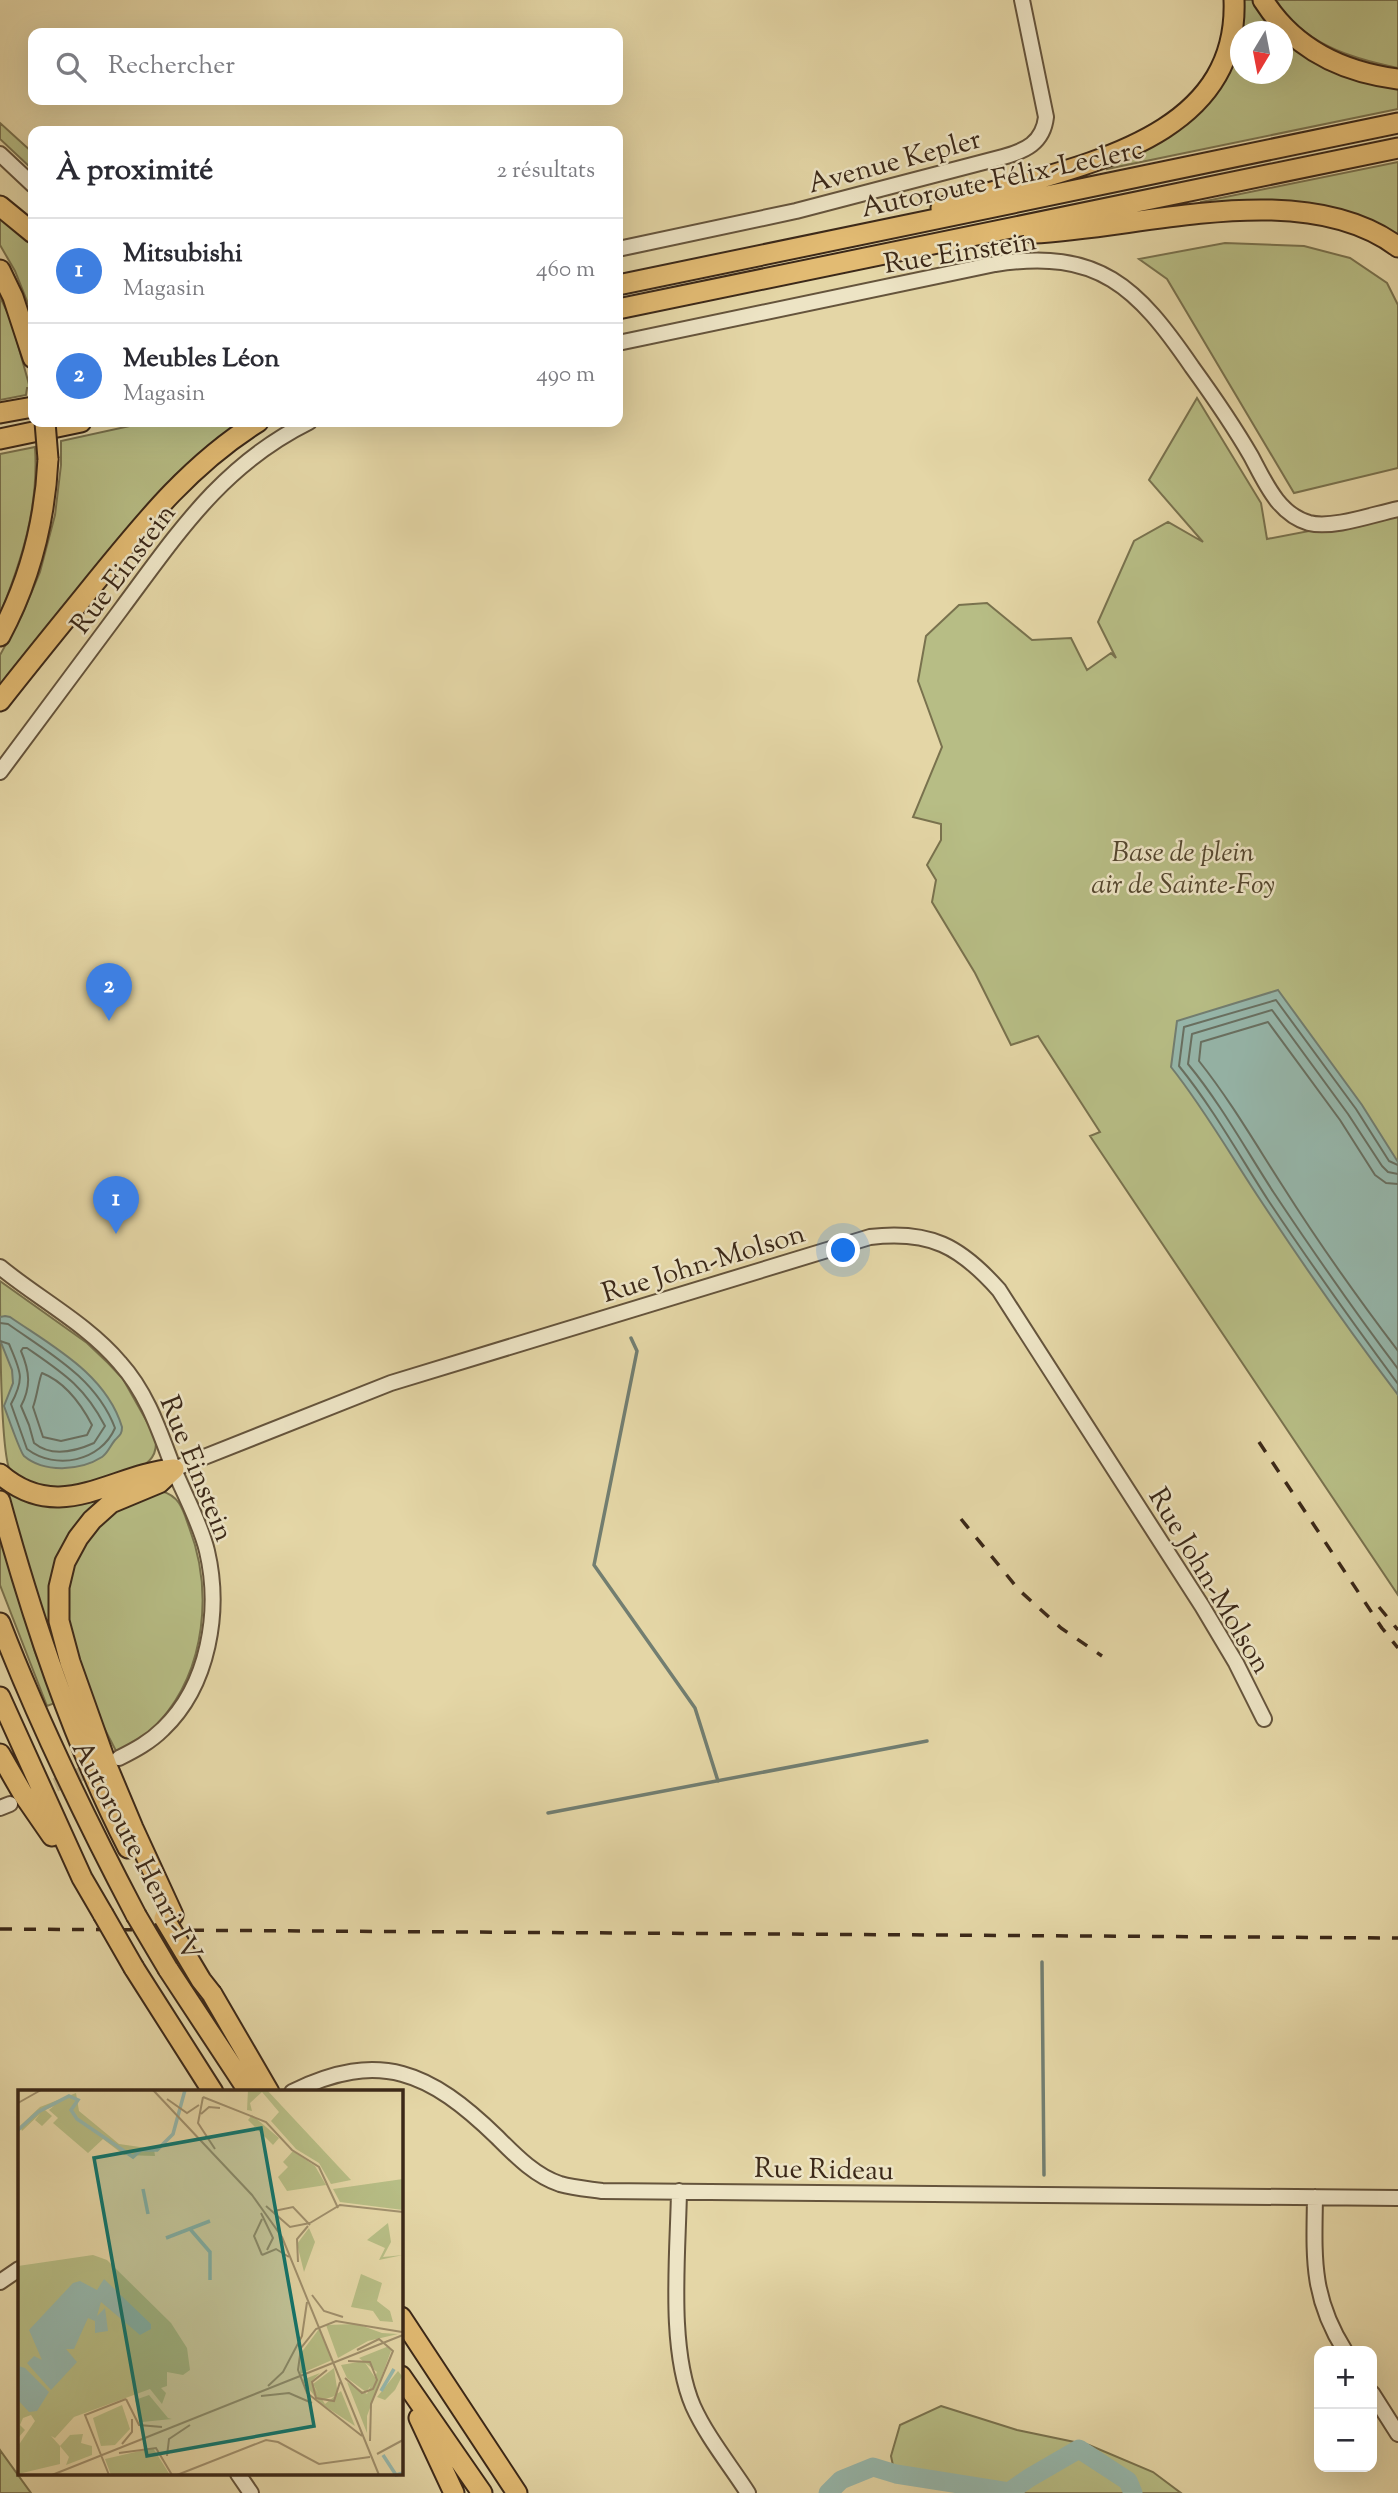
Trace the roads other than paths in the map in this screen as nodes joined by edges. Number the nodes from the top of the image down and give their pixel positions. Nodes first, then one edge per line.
1 (1022, 0) edge
2 (1234, 0) edge
3 (1263, 0) edge
4 (1398, 79) edge
5 (1398, 123) edge
6 (1398, 148) edge
7 (0, 154) edge
8 (28, 180) edge
9 (0, 206) edge
10 (28, 229) edge
11 (881, 230) junction
12 (970, 236) junction
13 (1398, 247) edge
14 (623, 248) edge
15 (0, 270) edge
16 (623, 284) edge
17 (623, 308) edge
18 (623, 342) edge
19 (28, 343) edge
20 (28, 408) edge
21 (0, 413) edge
22 (45, 427) edge
23 (57, 427) edge
24 (251, 427) edge
25 (300, 427) edge
26 (0, 439) edge
27 (1398, 509) edge
28 (0, 636) edge
29 (0, 701) edge
30 (0, 772) edge
31 (0, 1267) edge
32 (174, 1469) junction
33 (0, 1474) edge
34 (0, 1501) edge
35 (0, 1623) edge
36 (0, 1696) edge
37 (1264, 1719) dead end
38 (0, 1754) edge
39 (119, 1758) dead end
40 (82, 1878) junction
41 (169, 1916) junction
42 (212, 2090) edge
43 (248, 2090) edge
44 (268, 2090) edge
45 (297, 2090) edge
46 (679, 2191) junction
47 (1315, 2197) junction
48 (1398, 2197) edge
49 (18, 2270) edge
50 (0, 2282) edge
51 (402, 2320) edge
52 (1342, 2346) edge
53 (402, 2378) edge
54 (402, 2379) edge
55 (1377, 2401) edge
56 (1398, 2434) edge
57 (239, 2476) edge
58 (251, 2493) edge
59 (454, 2493) edge
60 (482, 2493) edge
61 (517, 2493) edge
62 (748, 2493) edge

1 - 14 street, Avenue Kepler
2 - 11 highway
3 - 4 highway
5 - 11 highway, Autoroute Félix-Leclerc
6 - 12 highway, Autoroute Félix-Leclerc
7 - 8 street
9 - 10 highway
11 - 16 highway, Autoroute Félix-Leclerc
12 - 13 highway
12 - 17 highway, Autoroute Félix-Leclerc
15 - 19 highway
18 - 27 street, Rue Einstein
20 - 21 highway
22 - 28 highway, bridge
23 - 26 highway
24 - 29 highway
25 - 30 street, Rue Einstein
31 - 32 street, Rue Einstein
32 - 33 highway
32 - 37 street, Rue John-Molson
32 - 39 street, Rue Einstein
32 - 41 highway
34 - 41 highway
35 - 43 highway, Autoroute Henri-IV, bridge
36 - 40 highway, Autoroute Henri-IV
38 - 40 highway
40 - 42 highway, Autoroute Henri-IV, bridge
41 - 44 highway, bridge
45 - 46 street, Rue Rideau
46 - 47 street, Rue Rideau
46 - 62 street
47 - 48 street, Rue Rideau
47 - 52 street
49 - 50 street
51 - 61 highway
53 - 60 highway
54 - 59 highway
55 - 56 street
57 - 58 street

